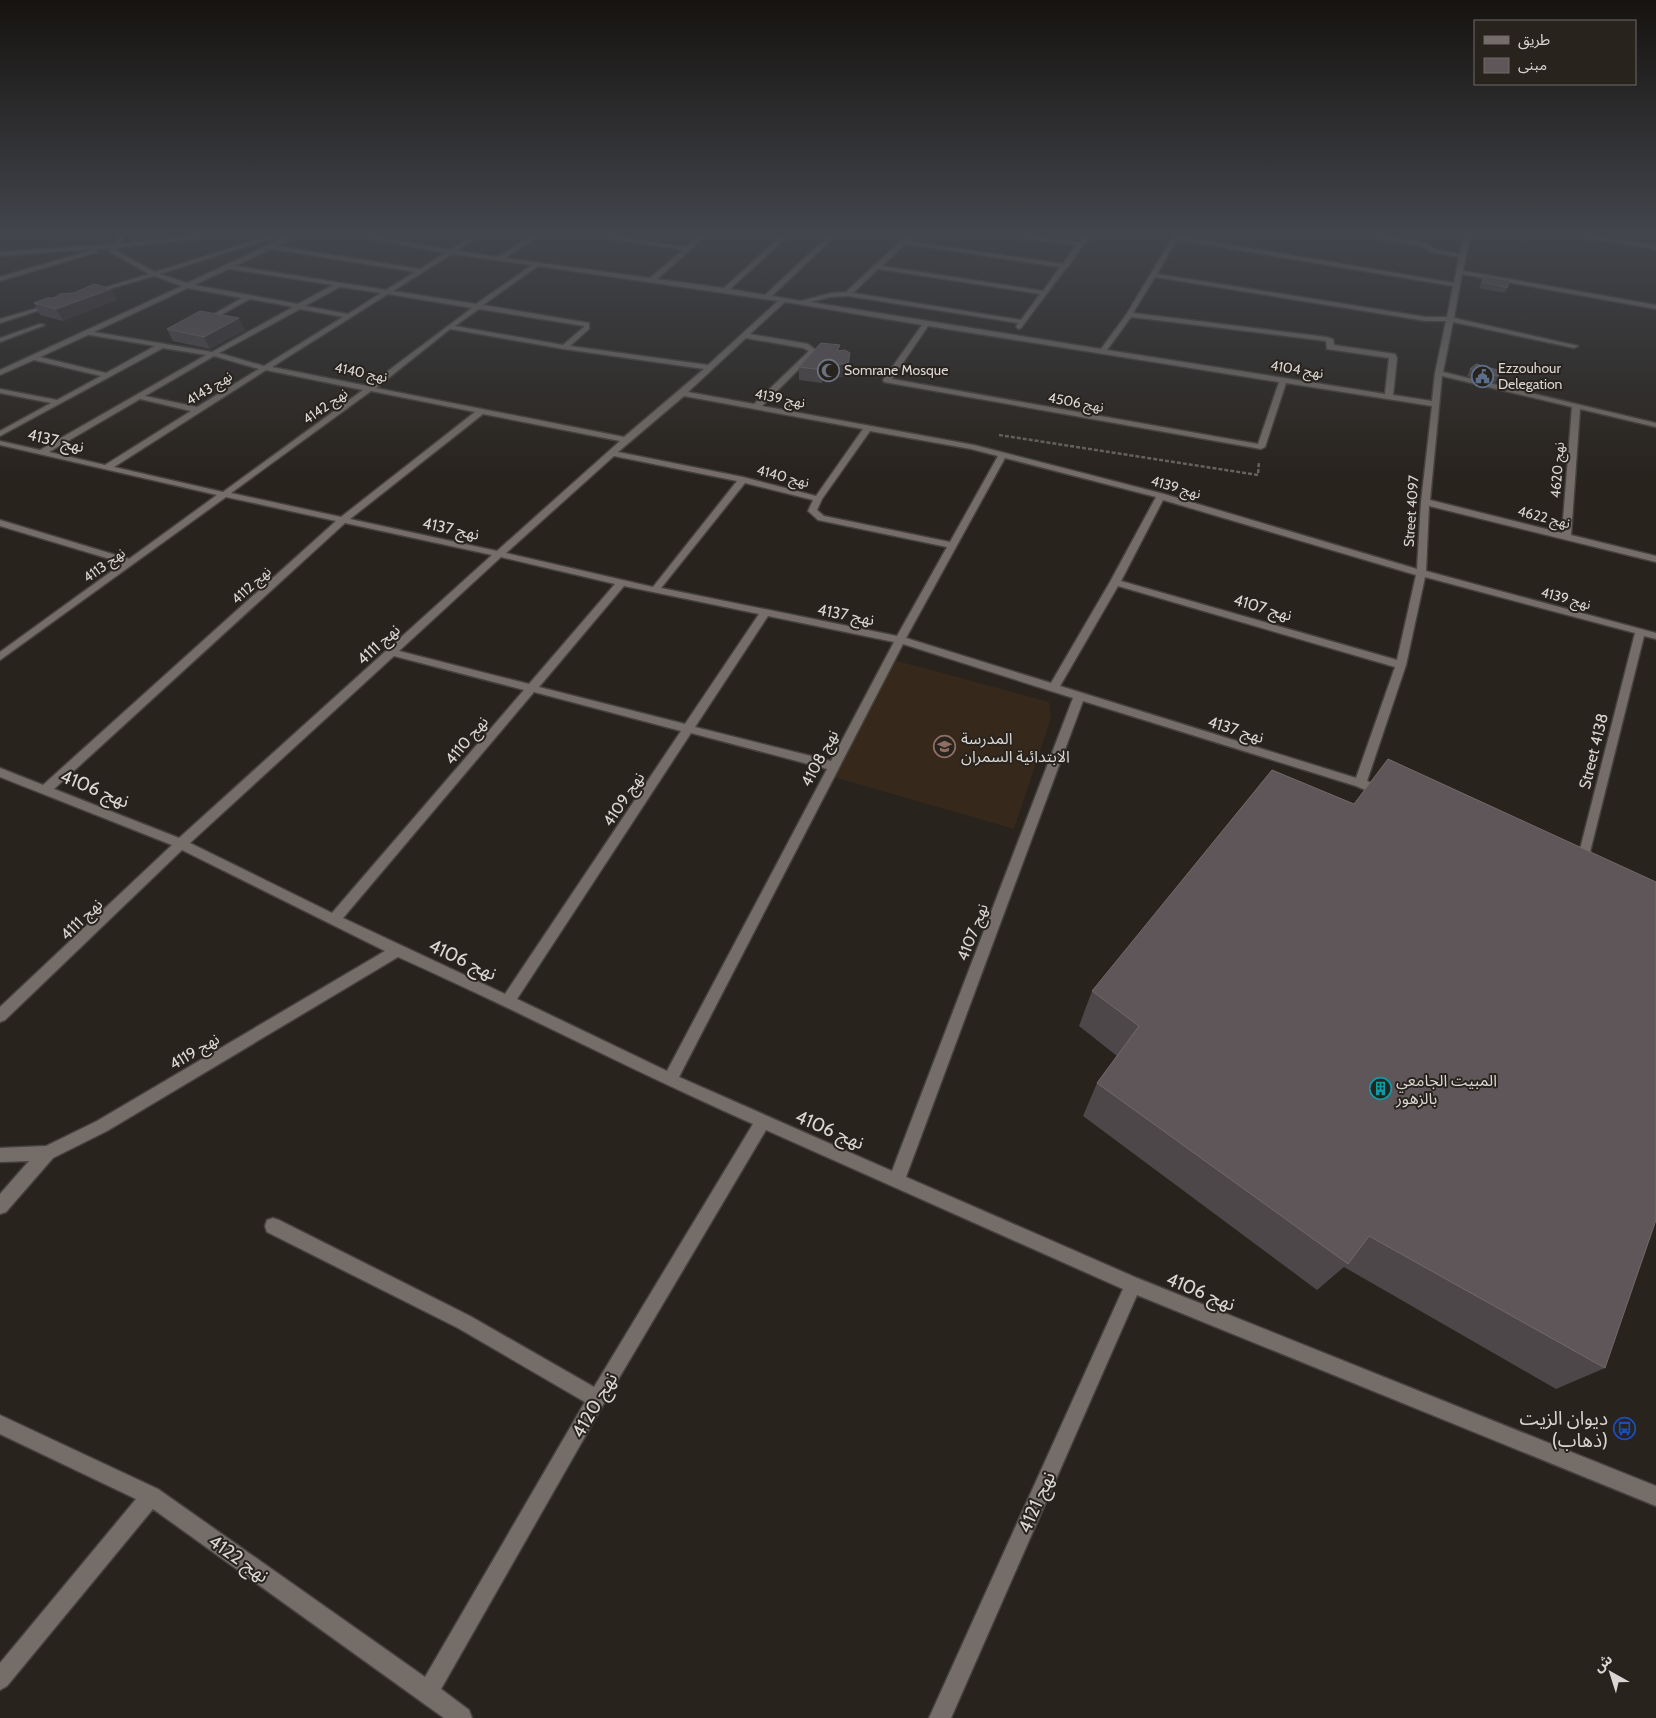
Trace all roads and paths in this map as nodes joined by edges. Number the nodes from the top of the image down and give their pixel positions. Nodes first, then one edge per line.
1 (19, 315) edge
2 (127, 315) edge
3 (217, 315) edge
4 (283, 315) edge
5 (346, 315) edge
6 (466, 315) edge
7 (534, 315) edge
8 (766, 315) edge
9 (873, 315) edge
10 (980, 315) edge
11 (1028, 315) edge
12 (1402, 315) edge
13 (1451, 315) edge
14 (350, 316) joint
15 (1130, 316) joint
16 (1450, 319) junction
17 (0, 321) edge
18 (1023, 322) junction
19 (201, 324) edge
20 (926, 324) junction
21 (42, 326) dead end
22 (449, 328) junction
23 (90, 333) junction
24 (744, 335) junction
25 (176, 337) edge
26 (1012, 337) junction
27 (0, 340) edge
28 (160, 346) junction
29 (1574, 346) dead end
30 (564, 348) junction
31 (1104, 351) junction
32 (213, 354) junction
33 (35, 358) junction
34 (265, 368) junction
35 (709, 368) junction
36 (0, 373) edge
37 (1439, 373) junction
38 (107, 375) junction
39 (1283, 380) junction
40 (371, 388) junction
41 (0, 391) edge
42 (682, 393) junction
43 (1389, 396) junction
44 (140, 397) junction
45 (57, 402) junction
46 (1435, 404) junction
47 (1576, 406) junction
48 (756, 407) junction
49 (198, 410) junction
50 (482, 410) junction
51 (1656, 425) edge
52 (868, 428) junction
53 (0, 434) edge
54 (626, 440) junction
55 (0, 443) edge
56 (970, 447) junction
57 (1261, 447) junction
58 (42, 452) junction
59 (613, 453) junction
60 (1003, 455) junction
61 (107, 467) junction
62 (743, 480) junction
63 (222, 494) junction
64 (1161, 496) junction
65 (818, 499) junction
66 (1425, 502) junction
67 (343, 520) junction
68 (0, 524) edge
69 (1566, 537) junction
70 (953, 545) junction
71 (499, 554) junction
72 (1656, 559) edge
73 (131, 563) junction
74 (1421, 573) junction
75 (622, 582) junction
76 (1115, 582) junction
77 (655, 590) junction
78 (764, 614) junction
79 (1640, 632) junction
80 (1656, 636) edge
81 (900, 640) junction
82 (391, 652) junction
83 (0, 657) edge
84 (1401, 665) junction
85 (1053, 688) junction
86 (531, 689) junction
87 (1079, 696) junction
88 (690, 728) junction
89 (833, 766) junction
90 (4, 778) edge
91 (1360, 783) junction
92 (45, 790) junction
93 (1396, 799) edge
94 (181, 844) junction
95 (1578, 879) edge
96 (335, 919) junction
97 (397, 951) junction
98 (507, 1002) junction
99 (0, 1016) edge
100 (670, 1080) junction
101 (763, 1121) junction
102 (47, 1153) junction
103 (0, 1155) edge
104 (897, 1179) junction
105 (0, 1206) edge
106 (273, 1226) dead end
107 (1133, 1285) junction
108 (597, 1399) junction
109 (0, 1424) edge
110 (151, 1496) junction
111 (1656, 1496) edge
112 (0, 1679) edge
113 (428, 1692) junction
114 (462, 1718) edge
115 (940, 1718) edge

1 - 17 street
2 - 23 street
3 - 19 street
4 - 32 street
5 - 14 street
6 - 22 street, نهج 4142
7 - 30 street
8 - 24 street, نهج 4111
9 - 20 street, نهج 4104
10 - 18 street
11 - 18 street
12 - 16 street
13 - 16 street, Street 4097
14 - 34 street, نهج 4143
15 - 31 street
15 - 43 street
16 - 29 street
16 - 37 street, Street 4097
18 - 26 street
20 - 26 street, نهج 4104
20 - 57 street, نهج 4506
21 - 27 street
22 - 30 street
22 - 40 street, نهج 4142
23 - 28 street, نهج 4140
23 - 33 street
24 - 35 street, نهج 4111
24 - 48 street
25 - 28 street
26 - 31 street, نهج 4104
28 - 32 street, نهج 4140
28 - 38 street
30 - 35 street
31 - 39 street, نهج 4104
32 - 34 street, نهج 4140
32 - 44 street
33 - 36 street
33 - 38 street
34 - 40 street, نهج 4140
34 - 49 street, نهج 4143
35 - 42 street, نهج 4111
37 - 46 street, Street 4097
37 - 47 street
38 - 45 street
39 - 43 street, نهج 4104
39 - 57 street
40 - 50 street, نهج 4140
40 - 63 street, نهج 4142
41 - 45 street
42 - 48 street, نهج 4139
42 - 54 street, نهج 4111
43 - 46 street, نهج 4104
44 - 49 street
44 - 58 street
45 - 53 street
46 - 66 street, Street 4097
47 - 51 street
47 - 69 street, نهج 4620
48 - 52 street, نهج 4139
49 - 61 street, نهج 4143
50 - 54 street, نهج 4140
50 - 67 street, نهج 4112
52 - 56 street, نهج 4139
52 - 65 street
54 - 59 street, نهج 4111
55 - 58 street, نهج 4137
56 - 57 path
56 - 60 street, نهج 4139
58 - 61 street, نهج 4137
59 - 62 street, نهج 4140
59 - 71 street, نهج 4111
60 - 64 street, نهج 4139
60 - 70 street, نهج 4108
61 - 63 street, نهج 4137
62 - 65 street, نهج 4140
62 - 77 street
63 - 67 street, نهج 4137
63 - 73 street, نهج 4113
64 - 74 street, نهج 4139
64 - 76 street
65 - 70 street, نهج 4140
66 - 69 street, نهج 4622
66 - 74 street, Street 4097
67 - 71 street, نهج 4137
67 - 92 street, نهج 4112
68 - 73 street
69 - 72 street, نهج 4622
70 - 81 street, نهج 4108
71 - 75 street, نهج 4137
71 - 82 street, نهج 4111
73 - 83 street, نهج 4113
74 - 79 street, نهج 4139
74 - 84 street, Street 4097
75 - 77 street, نهج 4137
75 - 86 street, نهج 4110
76 - 84 street, نهج 4107
76 - 85 street
77 - 78 street, نهج 4137
78 - 81 street, نهج 4137
78 - 88 street, نهج 4109
79 - 80 street, نهج 4139
79 - 95 street, Street 4138
81 - 85 street, نهج 4137
81 - 89 street, نهج 4108
82 - 86 street
82 - 94 street, نهج 4111
84 - 91 street, Street 4097
85 - 87 street, نهج 4137
86 - 88 street
86 - 96 street, نهج 4110
87 - 91 street, نهج 4137
87 - 104 street, نهج 4107
88 - 89 street
88 - 98 street, نهج 4109
89 - 100 street, نهج 4108
90 - 92 street, نهج 4106
91 - 93 street, نهج 4137
92 - 94 street, نهج 4106
94 - 96 street, نهج 4106
94 - 99 street, نهج 4111
96 - 97 street, نهج 4106
97 - 98 street, نهج 4106
97 - 102 street, نهج 4119
98 - 100 street, نهج 4106
100 - 101 street, نهج 4106
101 - 104 street, نهج 4106
101 - 108 street, نهج 4120
102 - 103 street, نهج 4119
102 - 105 street
104 - 107 street, نهج 4106
106 - 108 street
107 - 111 street, نهج 4106
107 - 115 street, نهج 4121
108 - 113 street, نهج 4120
109 - 110 street, نهج 4122
110 - 112 street
110 - 113 street, نهج 4122
113 - 114 street, نهج 4122

